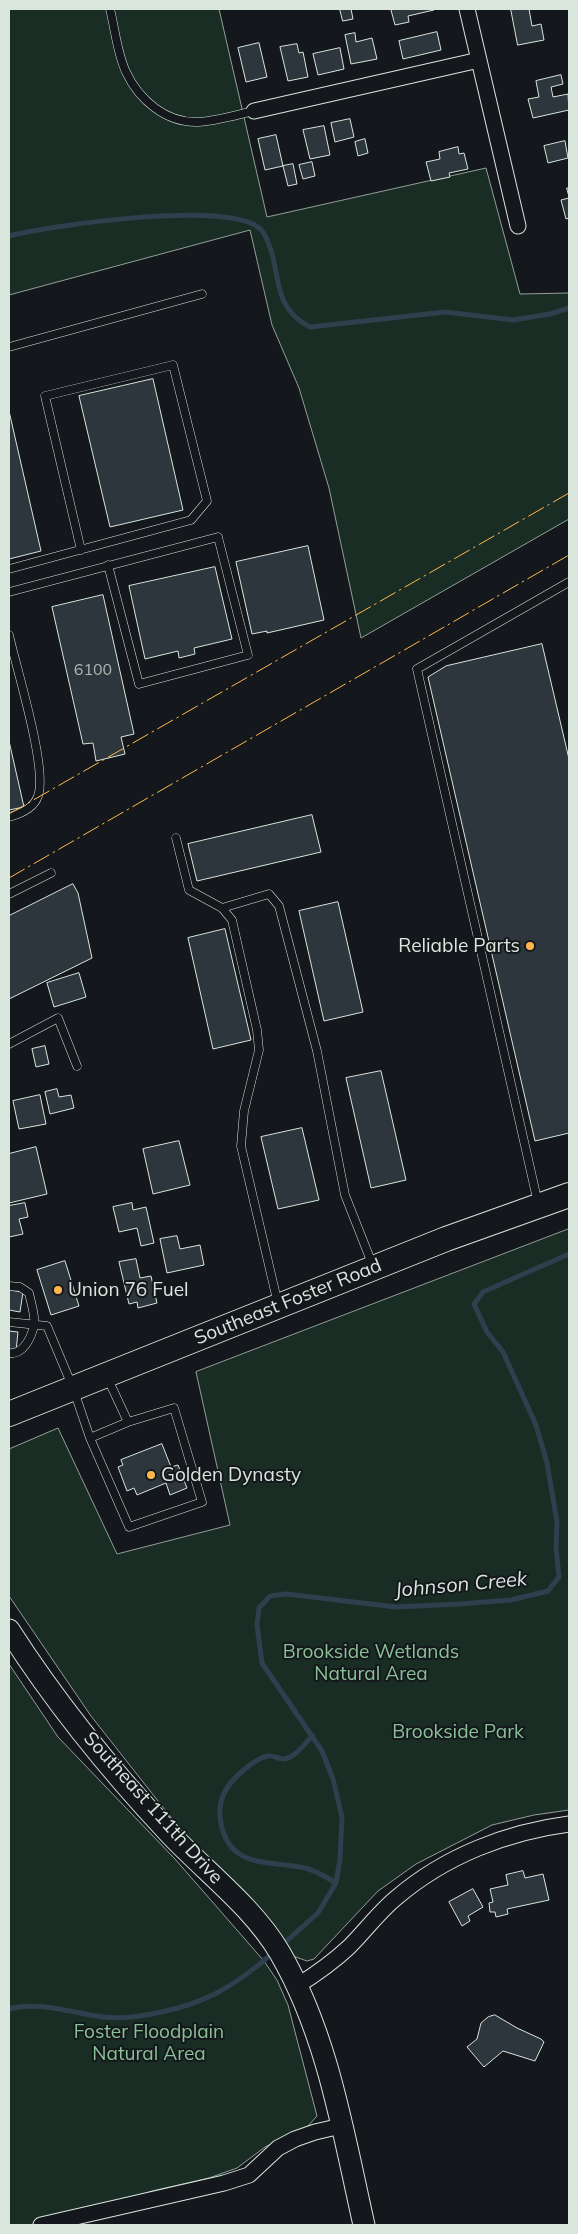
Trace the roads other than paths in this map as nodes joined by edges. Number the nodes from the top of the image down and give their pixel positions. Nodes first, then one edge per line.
1 (110, 9) edge
2 (467, 9) edge
3 (479, 60) junction
4 (254, 111) joint
5 (518, 226) dead end
6 (202, 294) dead end
7 (9, 346) edge
8 (81, 550) junction
9 (108, 565) junction
10 (9, 569) edge
11 (569, 582) edge
12 (9, 592) edge
13 (9, 635) edge
14 (9, 817) edge
15 (176, 838) dead end
16 (51, 873) dead end
17 (9, 894) edge
18 (222, 908) junction
19 (9, 1044) edge
20 (77, 1066) dead end
21 (569, 1195) edge
22 (539, 1205) junction
23 (374, 1268) junction
24 (9, 1286) edge
25 (278, 1306) junction
26 (9, 1322) edge
27 (35, 1324) junction
28 (9, 1353) edge
29 (106, 1375) junction
30 (73, 1388) junction
31 (9, 1414) edge
32 (128, 1422) junction
33 (90, 1438) junction
34 (9, 1630) edge
35 (569, 1824) edge
36 (297, 1986) junction
37 (341, 2126) junction
38 (41, 2225) edge
39 (364, 2225) edge

1 - 4 lane
2 - 3 street
3 - 4 street
3 - 5 street
6 - 7 lane
8 - 8 lane
8 - 10 lane
9 - 9 lane
9 - 12 lane
11 - 22 lane
13 - 14 lane
15 - 18 lane
16 - 17 lane
18 - 23 lane
18 - 25 lane
19 - 20 lane
21 - 22 main road, Southeast Foster Road
22 - 23 main road, Southeast Foster Road
23 - 25 main road, Southeast Foster Road
24 - 27 lane
25 - 29 main road, Southeast Foster Road
26 - 27 lane
27 - 28 lane
27 - 30 lane
29 - 30 main road, Southeast Foster Road
29 - 32 lane
30 - 31 main road, Southeast Foster Road
30 - 33 lane
32 - 33 lane
32 - 33 lane
34 - 36 main road, Southeast 111th Drive
35 - 36 street
36 - 37 main road, Southeast 111th Drive
37 - 38 street
37 - 39 main road, Southeast 111th Drive

